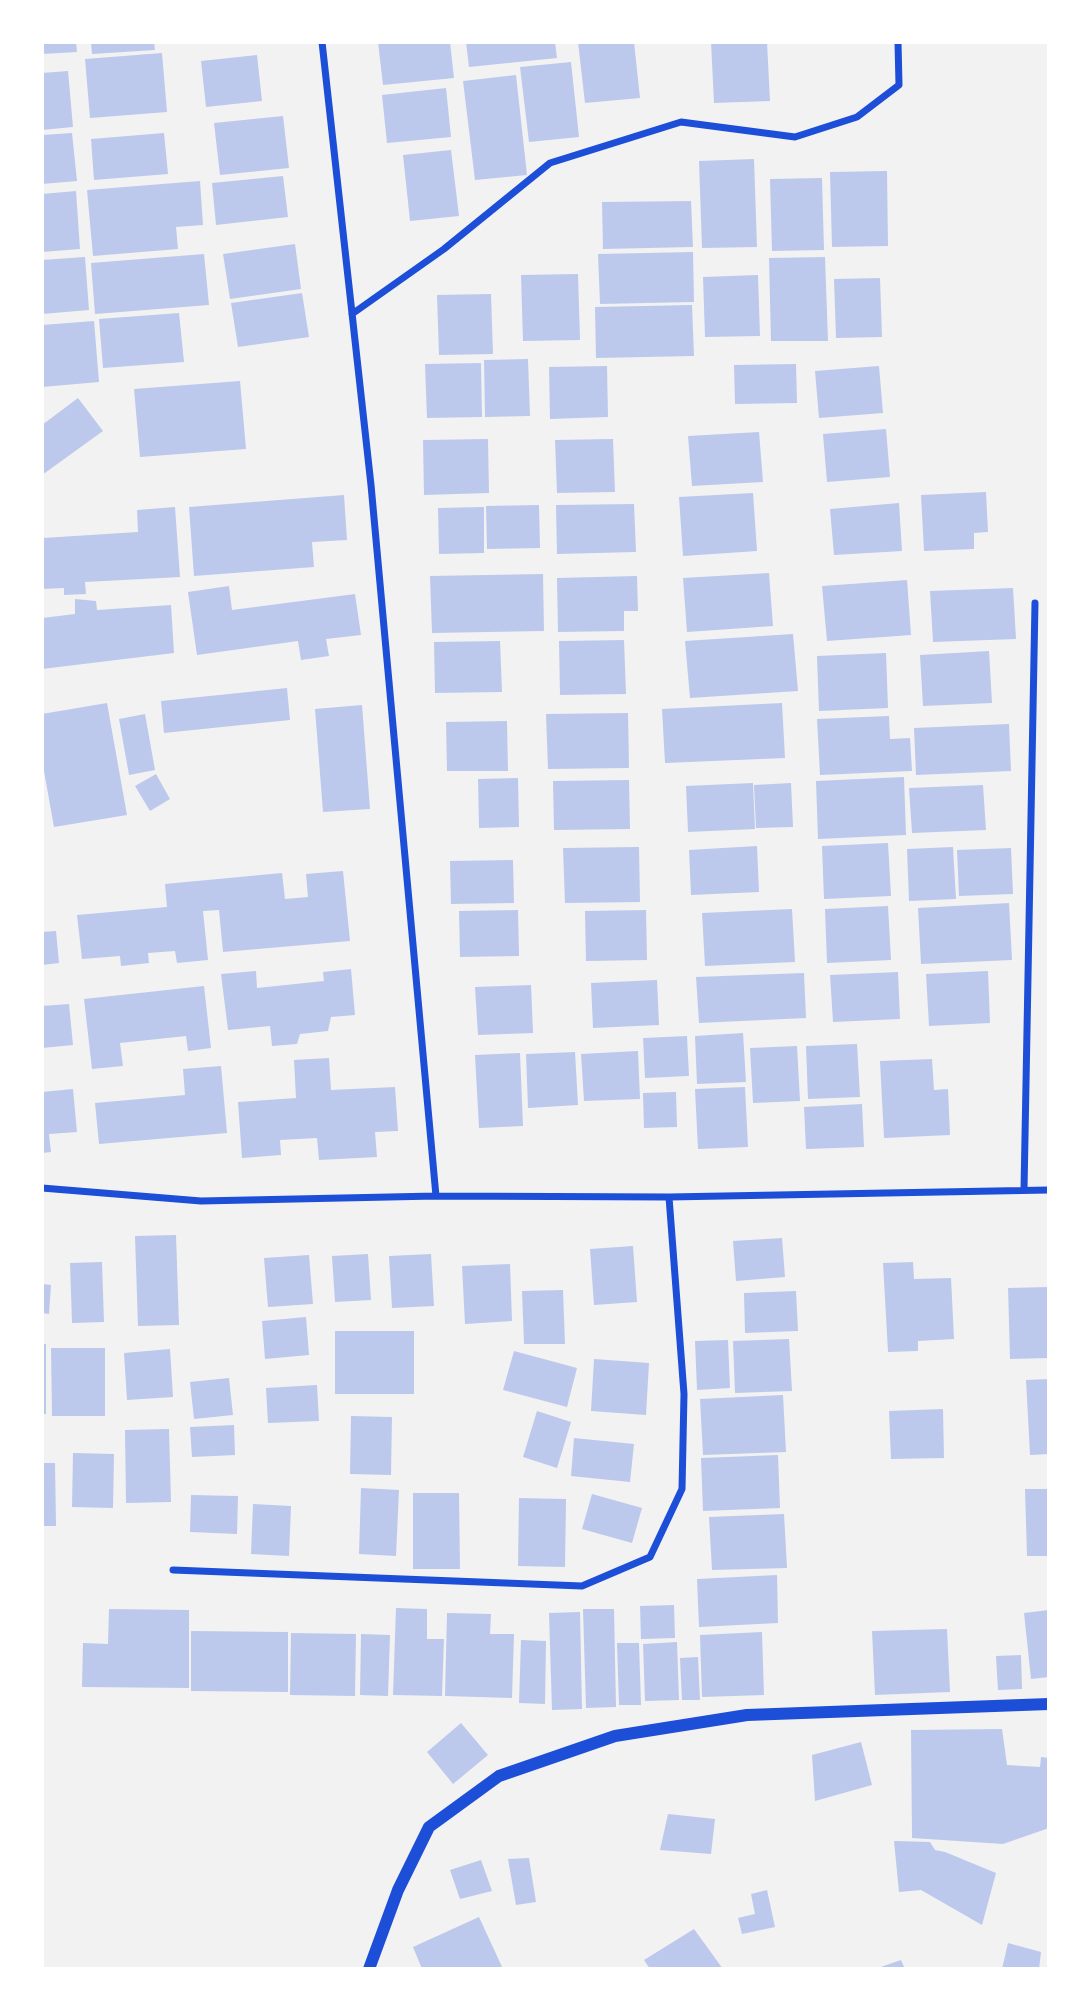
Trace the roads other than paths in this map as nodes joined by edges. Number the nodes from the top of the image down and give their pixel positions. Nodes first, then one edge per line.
1 (322, 42) edge
2 (898, 42) edge
3 (352, 314) junction
4 (1035, 603) dead end
5 (42, 1188) edge
6 (1024, 1190) junction
7 (1049, 1190) edge
8 (436, 1196) junction
9 (669, 1197) junction
10 (173, 1570) dead end
11 (1049, 1704) edge
12 (369, 1969) edge

1 - 3 street
2 - 3 street
3 - 8 street
4 - 6 street
5 - 8 street
6 - 7 street
6 - 9 street
8 - 9 street
9 - 10 street
11 - 12 street

